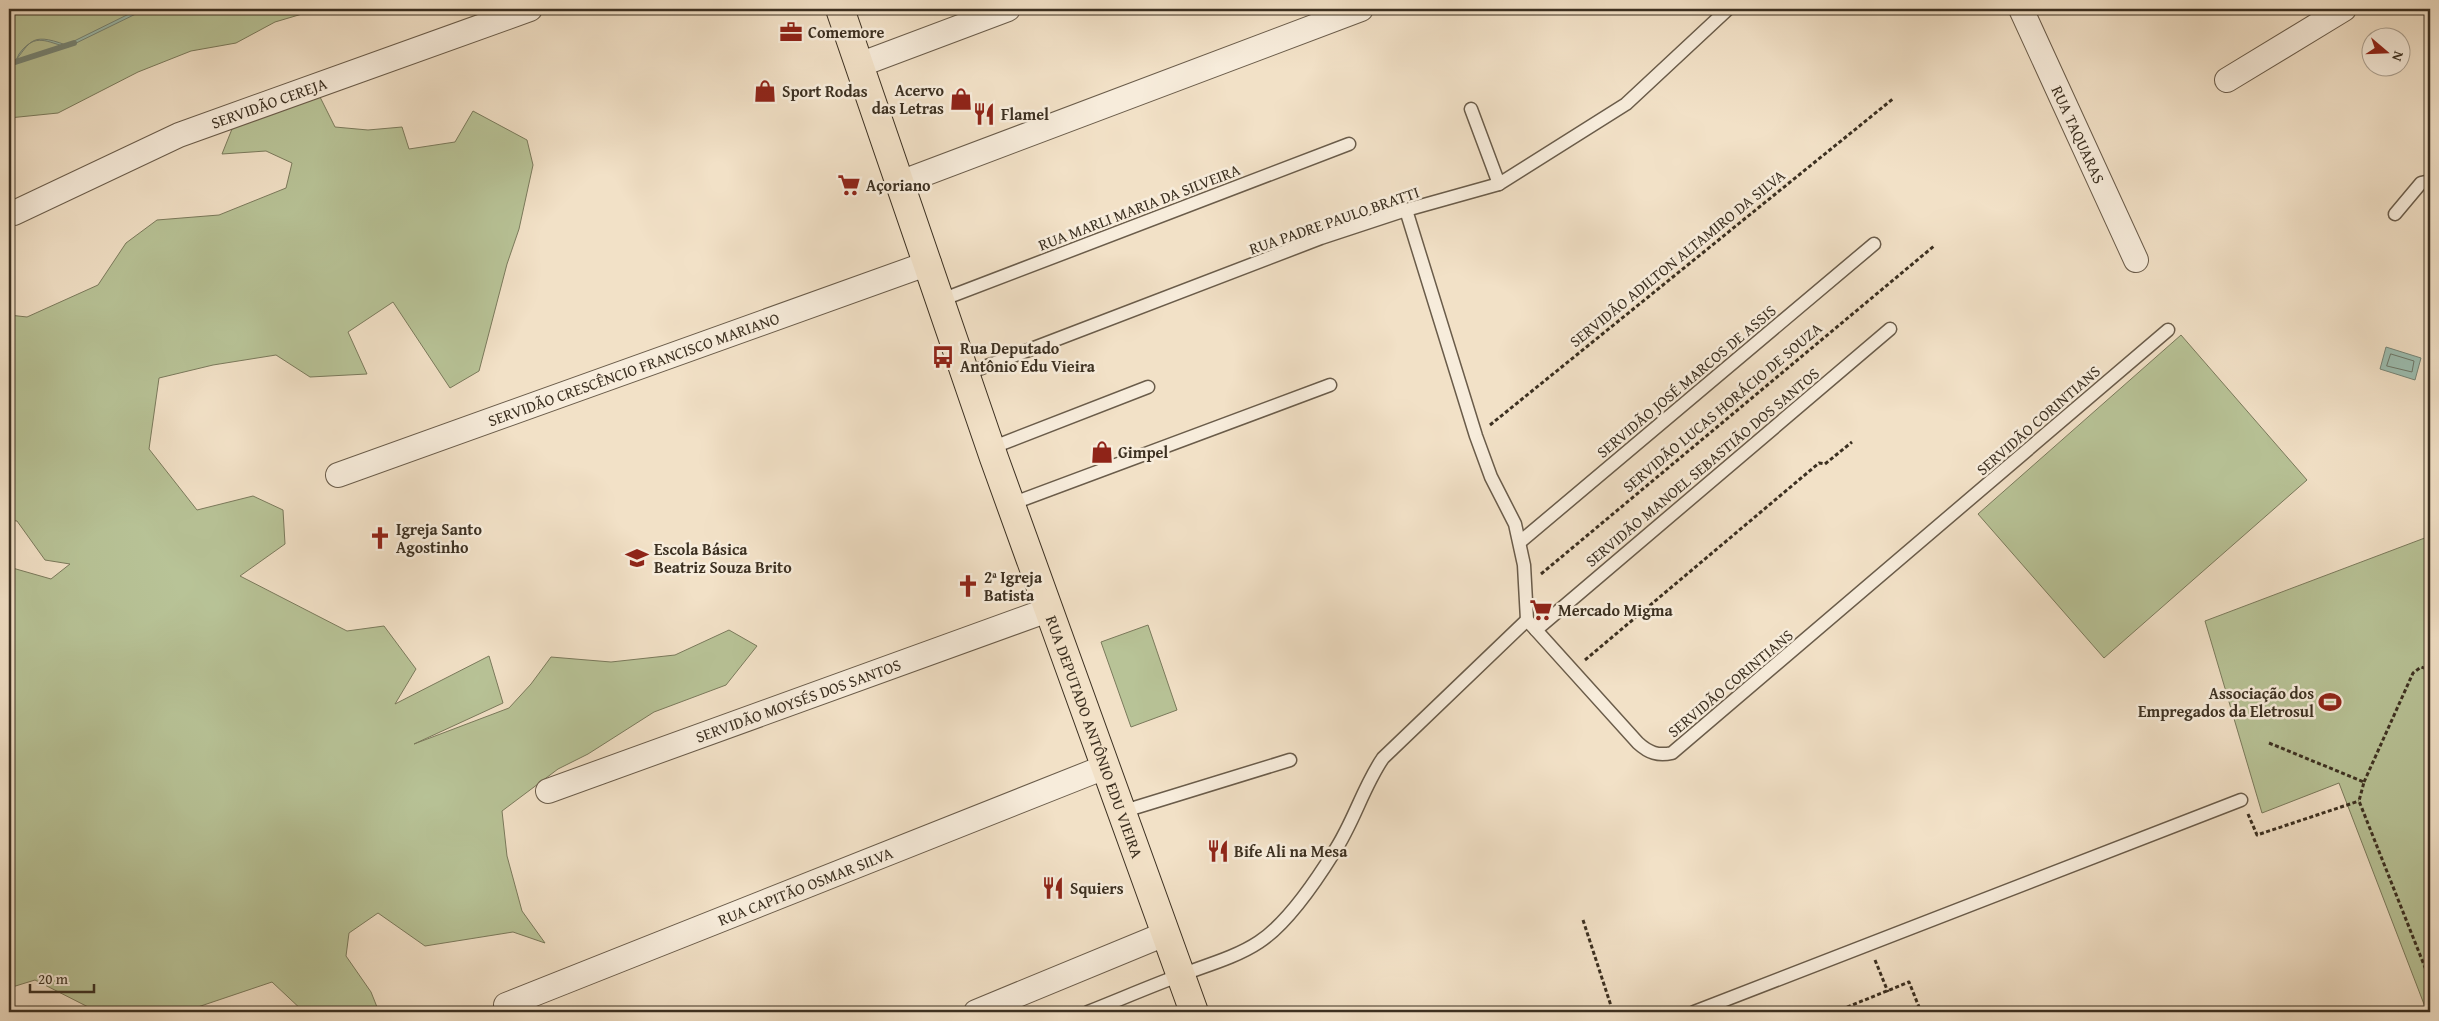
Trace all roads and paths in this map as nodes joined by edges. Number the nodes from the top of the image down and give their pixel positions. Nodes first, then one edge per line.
1 (530, 9) edge
2 (840, 9) edge
3 (1008, 9) edge
4 (1361, 9) edge
5 (1728, 9) edge
6 (2021, 9) edge
7 (2344, 9) edge
8 (859, 65) junction
9 (2227, 80) dead end
10 (1894, 98) dead end
11 (1471, 109) dead end
12 (1349, 144) dead end
13 (2430, 182) edge
14 (900, 183) junction
15 (1498, 184) junction
16 (1406, 210) junction
17 (14, 213) dead end
18 (2395, 214) dead end
19 (1874, 244) dead end
20 (1934, 246) dead end
21 (2136, 260) dead end
22 (929, 263) junction
23 (941, 300) junction
24 (1890, 329) dead end
25 (2168, 330) dead end
26 (966, 374) junction
27 (1330, 385) dead end
28 (1148, 388) dead end
29 (1476, 436) junction
30 (1852, 442) dead end
31 (991, 448) junction
32 (338, 475) dead end
33 (1011, 504) junction
34 (1520, 542) junction
35 (1526, 588) junction
36 (1048, 610) junction
37 (1527, 620) junction
38 (1536, 630) junction
39 (2430, 670) edge
40 (1573, 671) junction
41 (2269, 742) dead end
42 (1290, 760) dead end
43 (1105, 767) junction
44 (2364, 782) junction
45 (548, 792) dead end
46 (2241, 800) joint
47 (2359, 801) junction
48 (1122, 812) junction
49 (1583, 920) dead end
50 (1165, 934) junction
51 (1877, 964) dead end
52 (1181, 975) junction
53 (2430, 980) edge
54 (1888, 992) junction
55 (506, 1005) dead end
56 (976, 1012) edge
57 (1088, 1012) edge
58 (1194, 1012) edge
59 (1613, 1012) edge
60 (1694, 1012) edge
61 (1835, 1012) edge
62 (1921, 1012) edge

1 - 17 street, SERVIDÃO CEREJA
2 - 8 main road, RUA DEPUTADO ANTÔNIO EDU VIEIRA
3 - 8 street
4 - 14 street
5 - 15 lane, RUA PADRE PAULO BRATTI
6 - 21 street, RUA TAQUARAS
7 - 9 street
8 - 14 main road, RUA DEPUTADO ANTÔNIO EDU VIEIRA
10 - 29 path, SERVIDÃO ADILTON ALTAMIRO DA SILVA
11 - 15 lane
12 - 23 lane, RUA MARLI MARIA DA SILVEIRA
13 - 18 lane
14 - 22 main road, RUA DEPUTADO ANTÔNIO EDU VIEIRA
15 - 16 lane, RUA PADRE PAULO BRATTI
16 - 26 lane, RUA PADRE PAULO BRATTI
16 - 29 lane
19 - 34 lane, SERVIDÃO JOSÉ MARCOS DE ASSIS
20 - 35 path, SERVIDÃO LUCAS HORÁCIO DE SOUZA
22 - 23 main road, RUA DEPUTADO ANTÔNIO EDU VIEIRA
22 - 32 street, SERVIDÃO CRESCÊNCIO FRANCISCO MARIANO
23 - 26 main road, RUA DEPUTADO ANTÔNIO EDU VIEIRA
24 - 38 lane, SERVIDÃO MANOEL SEBASTIÃO DOS SANTOS
25 - 40 lane, SERVIDÃO CORINTIANS
26 - 31 main road, RUA DEPUTADO ANTÔNIO EDU VIEIRA
27 - 33 lane
28 - 31 lane
29 - 34 lane
30 - 40 path
31 - 33 main road, RUA DEPUTADO ANTÔNIO EDU VIEIRA
33 - 36 main road, RUA DEPUTADO ANTÔNIO EDU VIEIRA
34 - 35 lane
35 - 37 lane
36 - 43 main road, RUA DEPUTADO ANTÔNIO EDU VIEIRA
36 - 45 street, SERVIDÃO MOYSÉS DOS SANTOS
37 - 38 lane, SERVIDÃO CORINTIANS
37 - 52 lane
38 - 40 lane, SERVIDÃO CORINTIANS
39 - 44 path
41 - 44 path
42 - 48 lane
43 - 48 main road, RUA DEPUTADO ANTÔNIO EDU VIEIRA
43 - 55 street, RUA CAPITÃO OSMAR SILVA
44 - 47 path
46 - 47 path
46 - 60 lane
47 - 53 path
48 - 50 main road, RUA DEPUTADO ANTÔNIO EDU VIEIRA
49 - 59 path
50 - 52 main road, RUA DEPUTADO ANTÔNIO EDU VIEIRA
50 - 56 street
51 - 54 path
52 - 57 lane
52 - 58 main road, RUA DEPUTADO ANTÔNIO EDU VIEIRA
54 - 61 path
54 - 62 path

